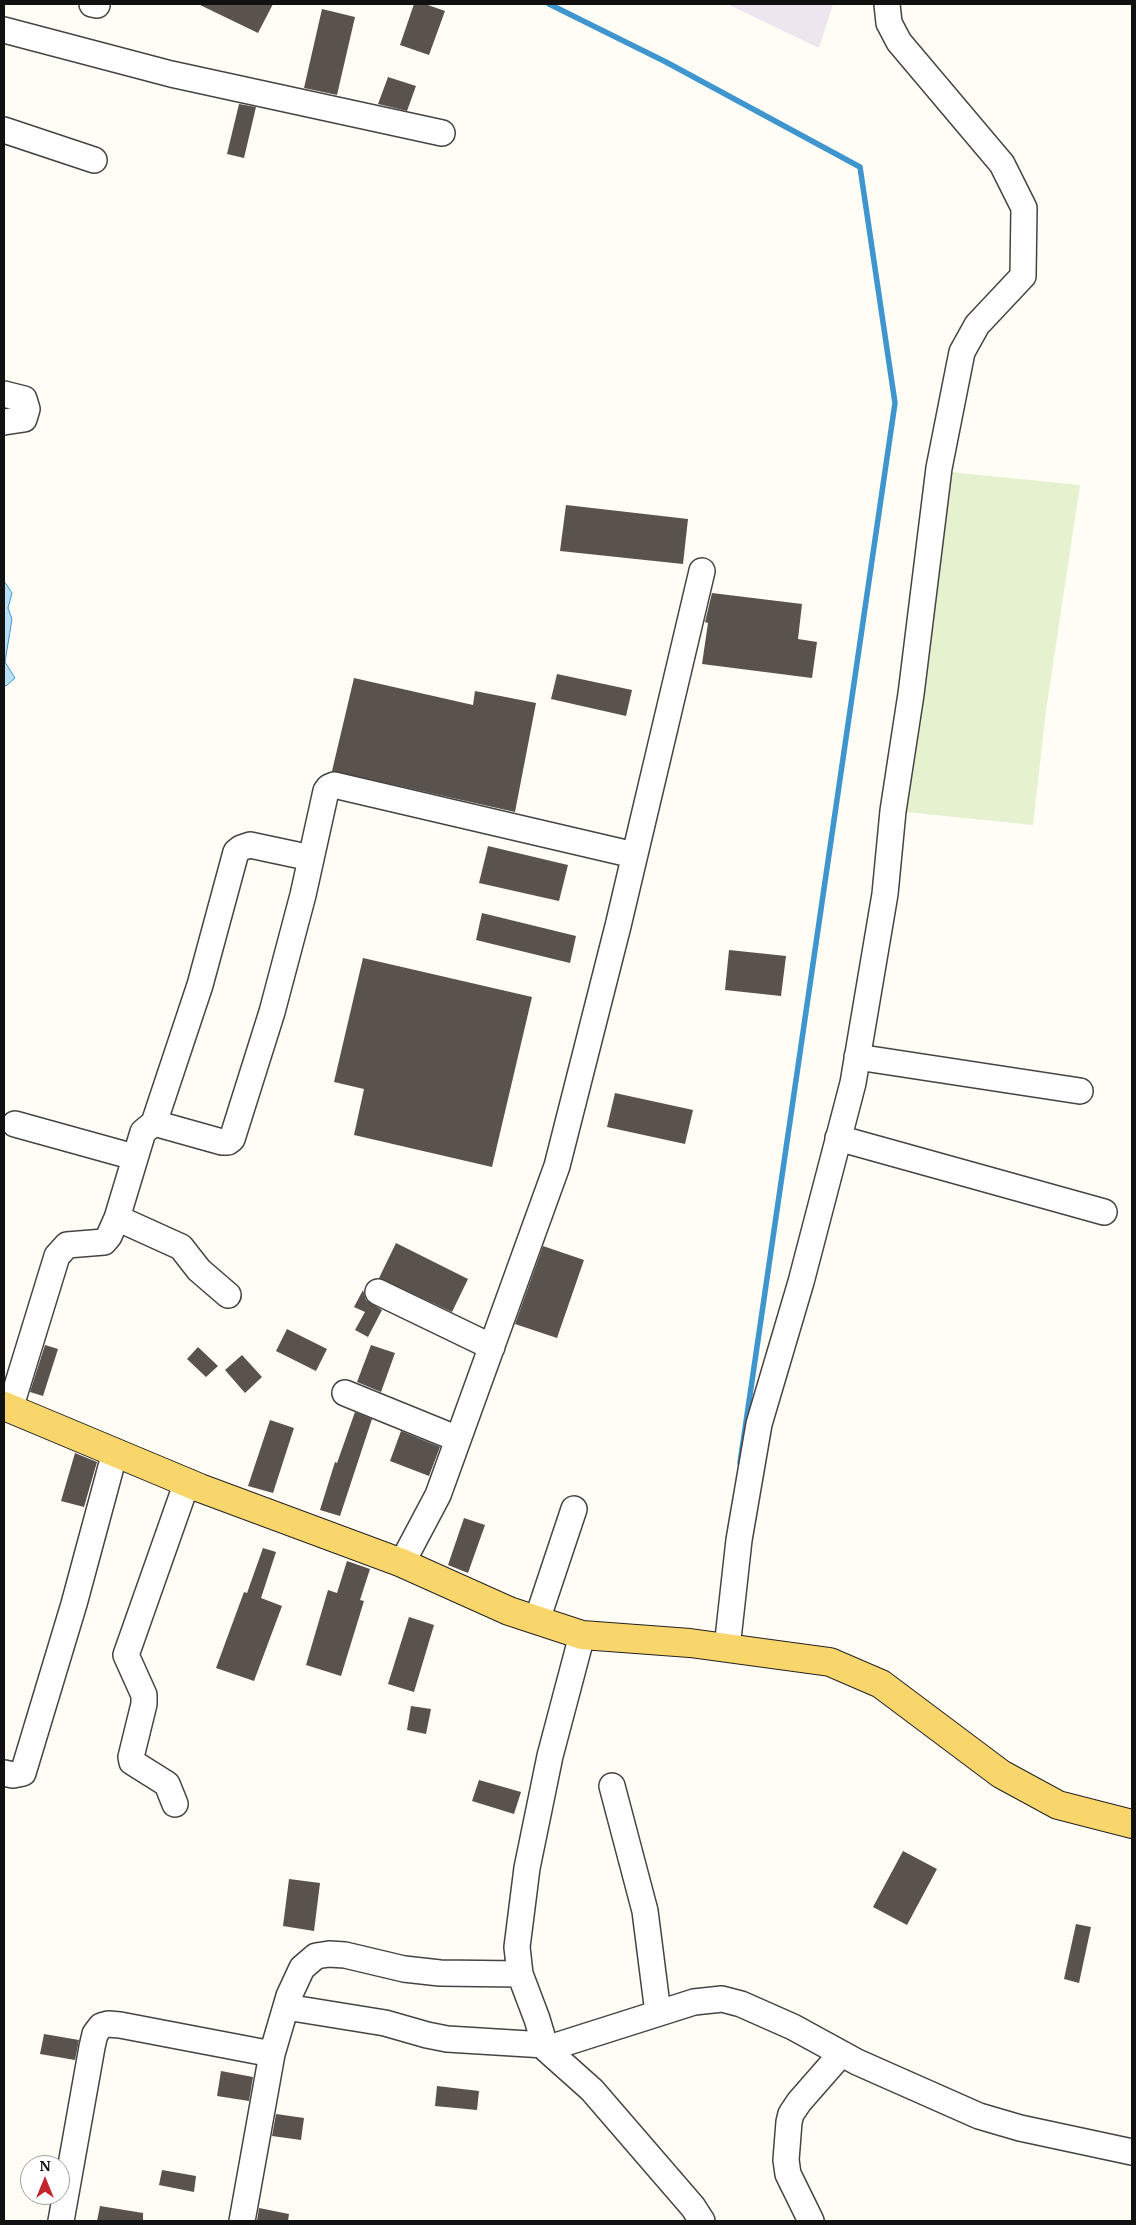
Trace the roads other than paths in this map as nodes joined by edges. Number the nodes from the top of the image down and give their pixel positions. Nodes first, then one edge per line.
1 (887, 4) edge
2 (4, 30) edge
3 (4, 130) edge
4 (442, 132) dead end
5 (94, 160) dead end
6 (4, 394) edge
7 (4, 422) edge
8 (702, 571) dead end
9 (634, 855) junction
10 (311, 858) junction
11 (857, 1057) junction
12 (1080, 1091) dead end
13 (154, 1123) junction
14 (15, 1124) dead end
15 (838, 1138) junction
16 (134, 1157) junction
17 (1104, 1212) dead end
18 (117, 1218) junction
19 (378, 1292) dead end
20 (228, 1295) dead end
21 (492, 1347) junction
22 (345, 1392) dead end
23 (7, 1408) edge
24 (458, 1439) junction
25 (115, 1452) junction
26 (187, 1482) junction
27 (574, 1509) dead end
28 (402, 1563) junction
29 (537, 1620) junction
30 (582, 1635) junction
31 (727, 1648) junction
32 (4, 1773) edge
33 (612, 1786) dead end
34 (175, 1804) dead end
35 (1132, 1824) edge
36 (520, 1974) junction
37 (286, 2007) junction
38 (658, 2013) junction
39 (543, 2037) junction
40 (272, 2054) junction
41 (841, 2054) junction
42 (1132, 2152) edge
43 (60, 2221) edge
44 (242, 2221) edge
45 (702, 2221) edge
46 (811, 2221) edge

1 - 11 street
2 - 4 street
3 - 5 street
6 - 7 street
8 - 9 street
9 - 10 street
9 - 21 street
10 - 13 street
10 - 13 street
11 - 12 street
11 - 15 street
13 - 16 street
14 - 16 street
15 - 17 street
15 - 31 street
16 - 18 street
18 - 20 street
18 - 23 street
19 - 21 street
21 - 24 street
22 - 24 street
23 - 25 main road
24 - 28 street
25 - 26 main road
25 - 32 street
26 - 28 main road
26 - 34 street
27 - 29 street
28 - 29 main road
29 - 30 main road
30 - 31 main road
30 - 36 street
31 - 35 main road
33 - 38 street
36 - 37 street
36 - 39 street
37 - 39 street
37 - 40 street
38 - 39 street
38 - 41 street
39 - 45 street
40 - 43 street
40 - 44 street
41 - 42 street
41 - 46 street

